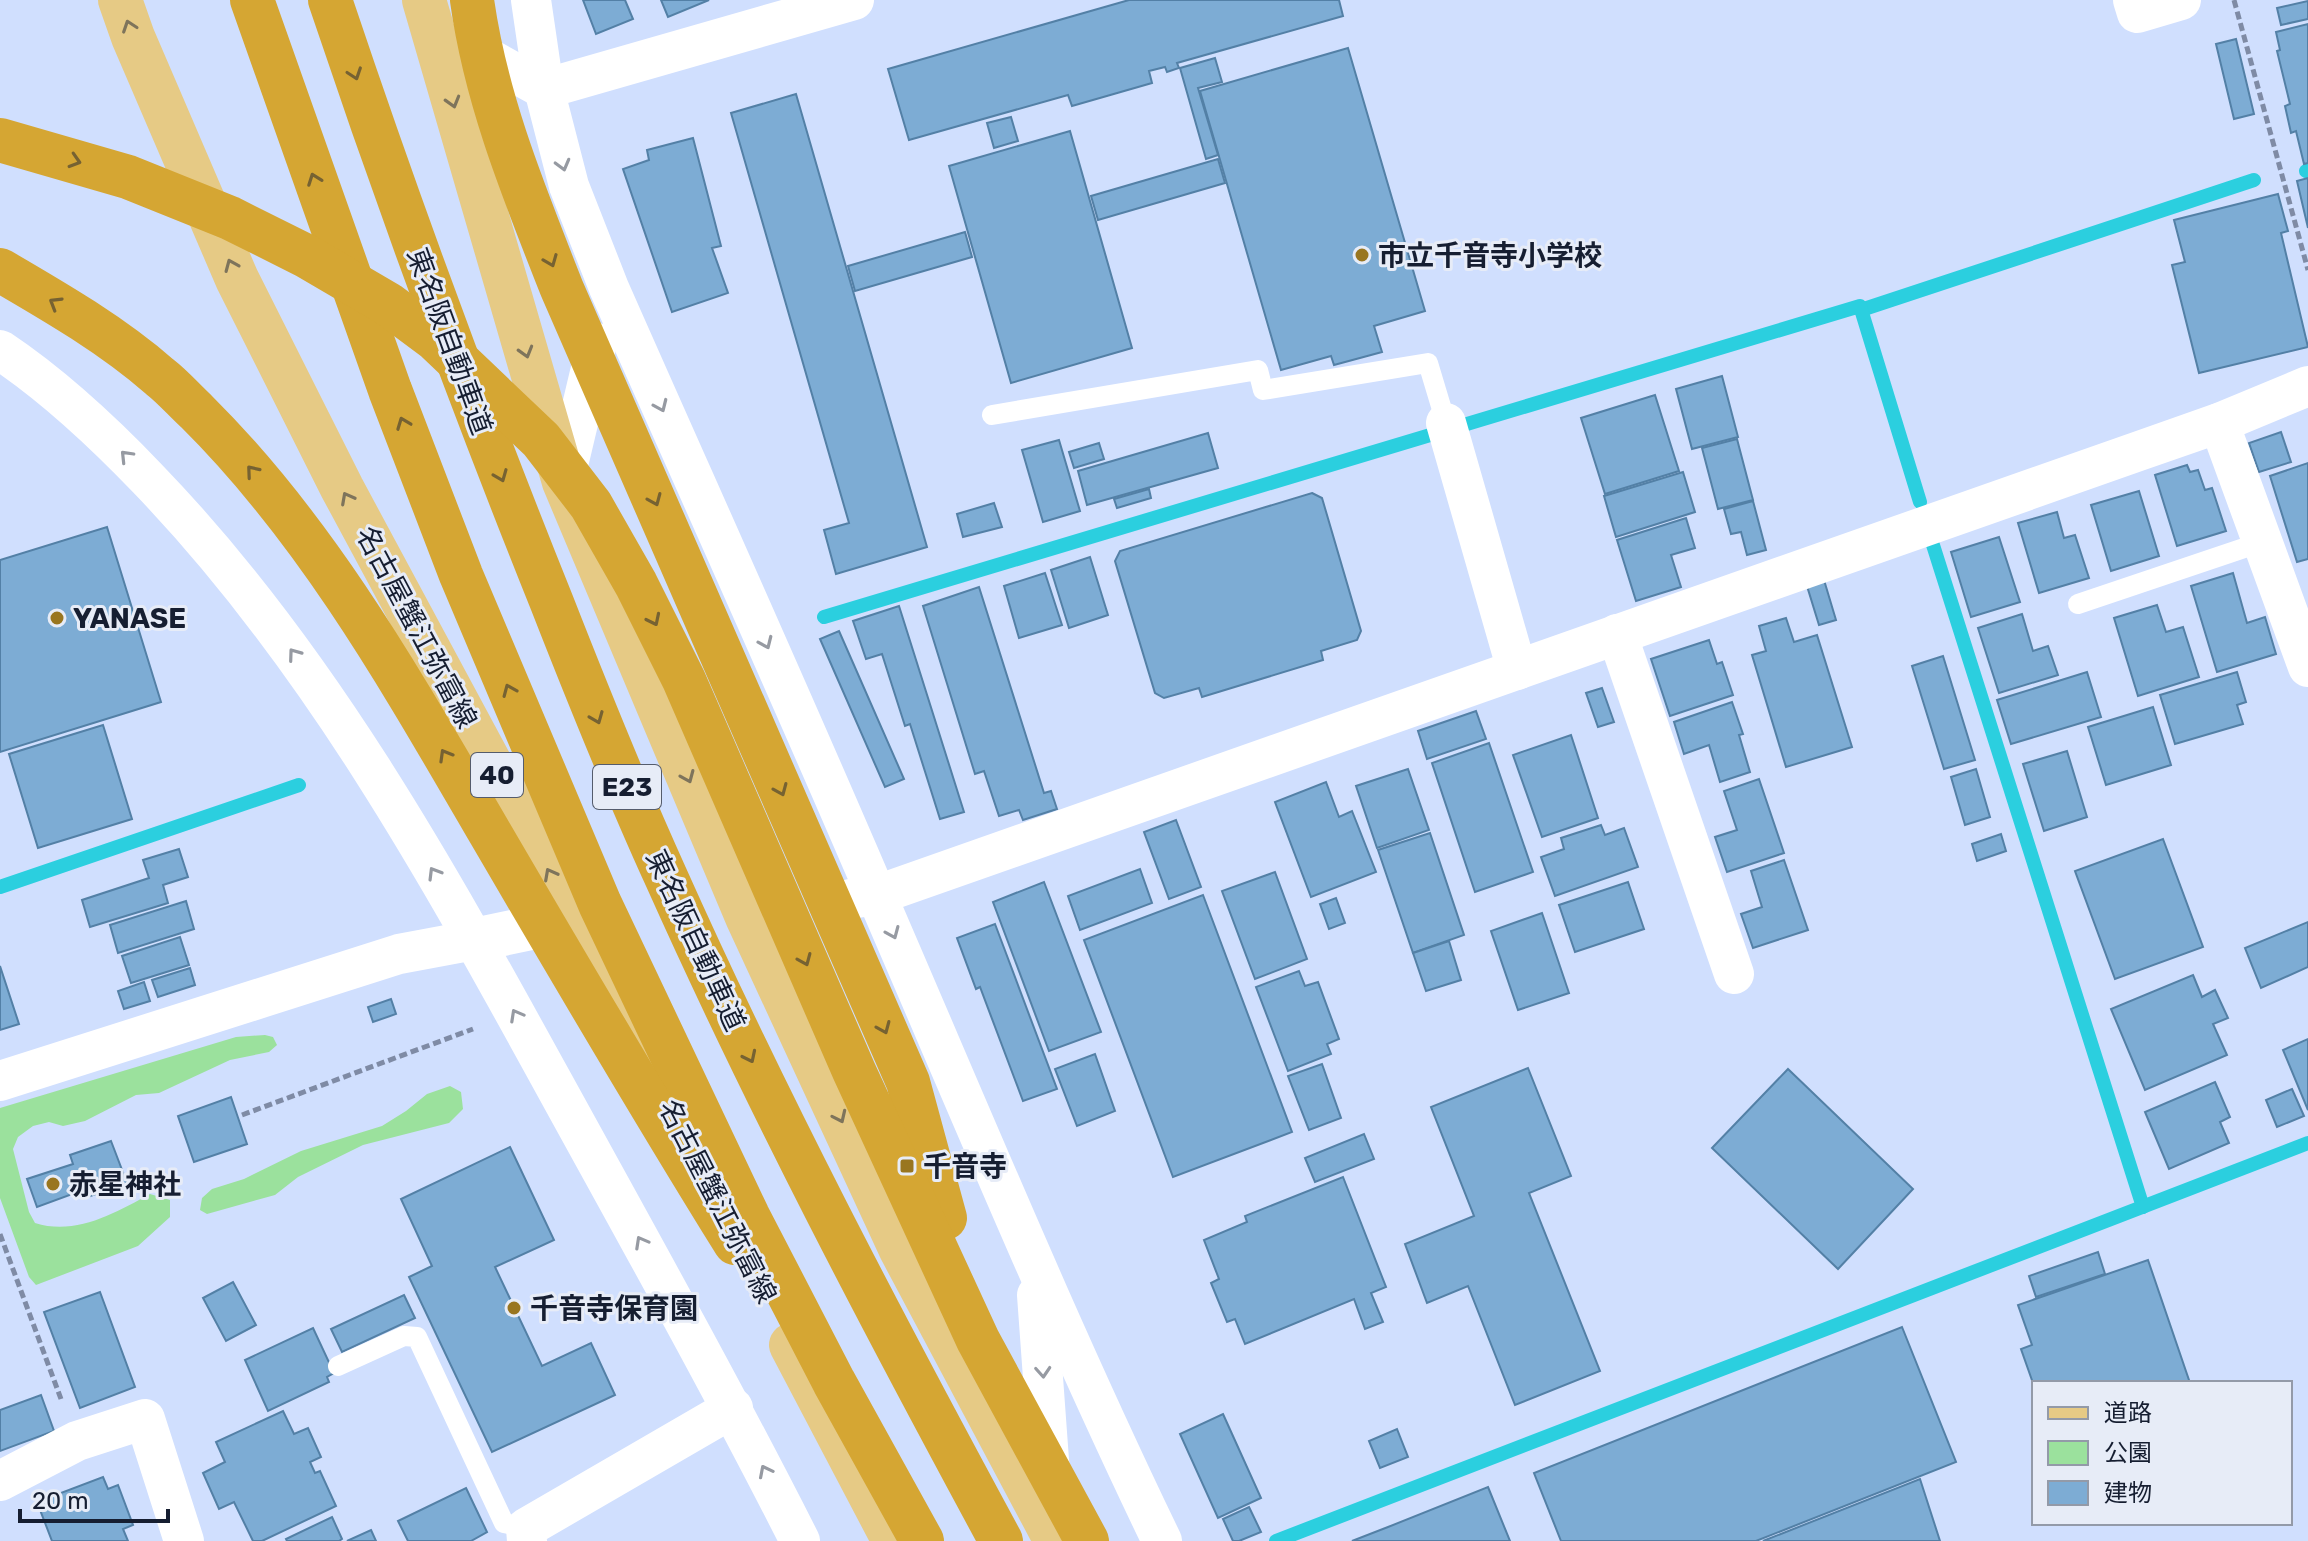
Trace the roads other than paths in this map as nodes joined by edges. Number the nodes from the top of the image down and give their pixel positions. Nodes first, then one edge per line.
1 (120, 0) edge
2 (330, 0) edge
3 (472, 0) edge
4 (531, 0) edge
5 (854, 0) edge
6 (2133, 0) edge
7 (2181, 0) edge
8 (255, 11) edge
9 (427, 13) edge
10 (544, 89) junction
11 (0, 140) edge
12 (0, 270) edge
13 (609, 288) junction
14 (0, 350) edge
15 (2308, 386) edge
16 (992, 415) dead end
17 (2219, 423) junction
18 (1448, 431) joint
19 (564, 482) junction
20 (2262, 542) junction
21 (2078, 604) dead end
22 (1617, 634) junction
23 (2308, 667) edge
24 (1517, 670) junction
25 (877, 895) junction
26 (747, 917) junction
27 (574, 919) junction
28 (474, 940) junction
29 (1734, 974) dead end
30 (0, 1081) edge
31 (1036, 1267) junction
32 (978, 1340) junction
33 (338, 1366) dead end
34 (733, 1408) junction
35 (0, 1481) edge
36 (527, 1534) edge
37 (1066, 1540) edge
38 (184, 1541) edge
39 (800, 1541) edge
40 (894, 1541) edge
41 (921, 1541) edge
42 (1001, 1541) edge
43 (1162, 1541) edge

27 -> 1 main road, 名古屋蟹江弥富線 / 40
2 -> 42 highway, 東名阪自動車道 / E23
3 -> 32 highway
4 - 10 street
5 - 10 street
6 - 7 street
41 -> 8 highway, E23
9 - 10 street
9 -> 19 main road
10 -> 13 street
11 -> 32 highway
41 -> 12 highway
13 - 19 street
13 -> 25 street
28 -> 14 street
15 - 17 street
16 - 18 lane
17 - 20 street
17 - 22 street
18 - 24 street
19 -> 26 main road
20 - 21 lane
20 - 23 street
22 - 24 street
22 - 29 street
24 - 25 street
25 - 26 street
25 -> 31 street
26 -> 37 main road
27 - 28 street
27 - 40 main road, 名古屋蟹江弥富線 / 40
28 - 30 street
34 -> 28 street
31 -> 37 street
31 - 43 street
32 - 37 highway
33 - 36 lane
34 - 36 street
39 -> 34 street
35 - 38 street

